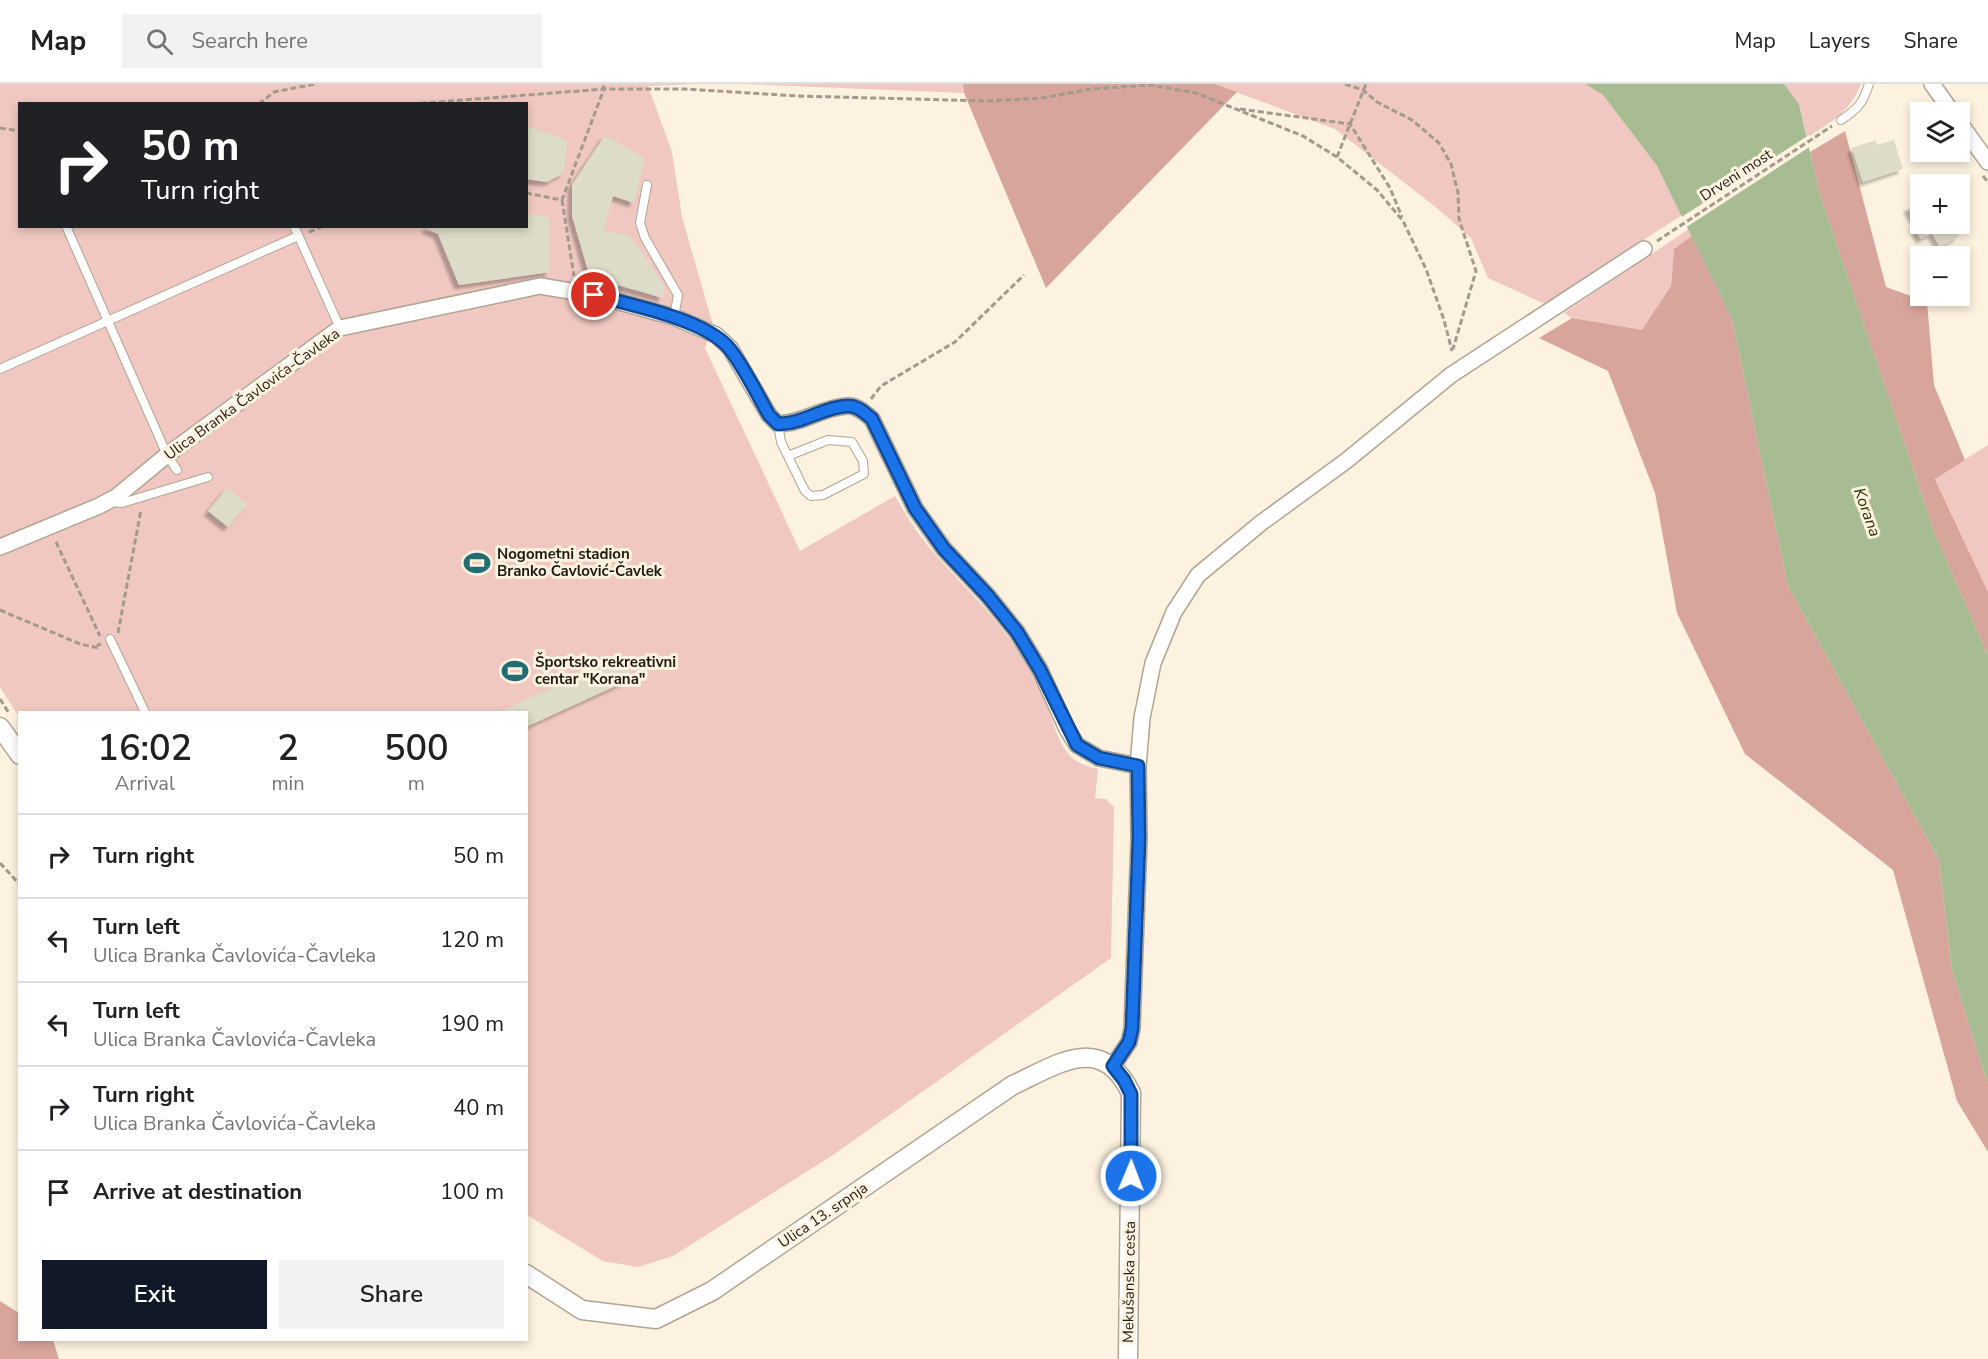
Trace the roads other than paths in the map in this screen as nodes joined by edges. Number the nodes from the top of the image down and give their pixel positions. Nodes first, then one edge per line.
1 (1869, 84) edge
2 (1932, 84) edge
3 (1945, 102) edge
4 (1841, 120) road end
5 (1970, 137) edge
6 (1988, 162) edge
7 (648, 185) dead end
8 (67, 228) edge
9 (295, 228) edge
10 (298, 236) junction
11 (1644, 249) road end
12 (674, 318) junction
13 (108, 320) junction
14 (340, 328) junction
15 (0, 369) edge
16 (778, 424) junction
17 (167, 455) junction
18 (788, 456) junction
19 (177, 470) dead end
20 (208, 477) dead end
21 (108, 501) junction
22 (0, 548) edge
23 (110, 639) road end
24 (145, 711) edge
25 (0, 727) edge
26 (18, 752) edge
27 (1138, 766) junction
28 (1113, 1066) junction
29 (528, 1275) edge
30 (1128, 1359) edge

1 - 4 lane
2 - 3 street
5 - 6 street
7 - 12 lane
8 - 13 lane
9 - 10 lane
10 - 13 lane
10 - 14 lane
11 - 27 street
12 - 14 street, Ulica Branka Čavlovića-Čavleka
12 - 16 street, Ulica Branka Čavlovića-Čavleka
13 - 15 lane
13 - 17 lane
14 - 17 street, Ulica Branka Čavlovića-Čavleka
16 - 18 lane
16 - 27 street
17 - 19 lane
17 - 21 street, Ulica Branka Čavlovića-Čavleka
18 - 18 lane
20 - 21 lane
21 - 22 street, Ulica Branka Čavlovića-Čavleka
23 - 24 lane
25 - 26 street
27 - 28 street
28 - 29 street, Ulica 13. srpnja
28 - 30 street, Mekušanska cesta

